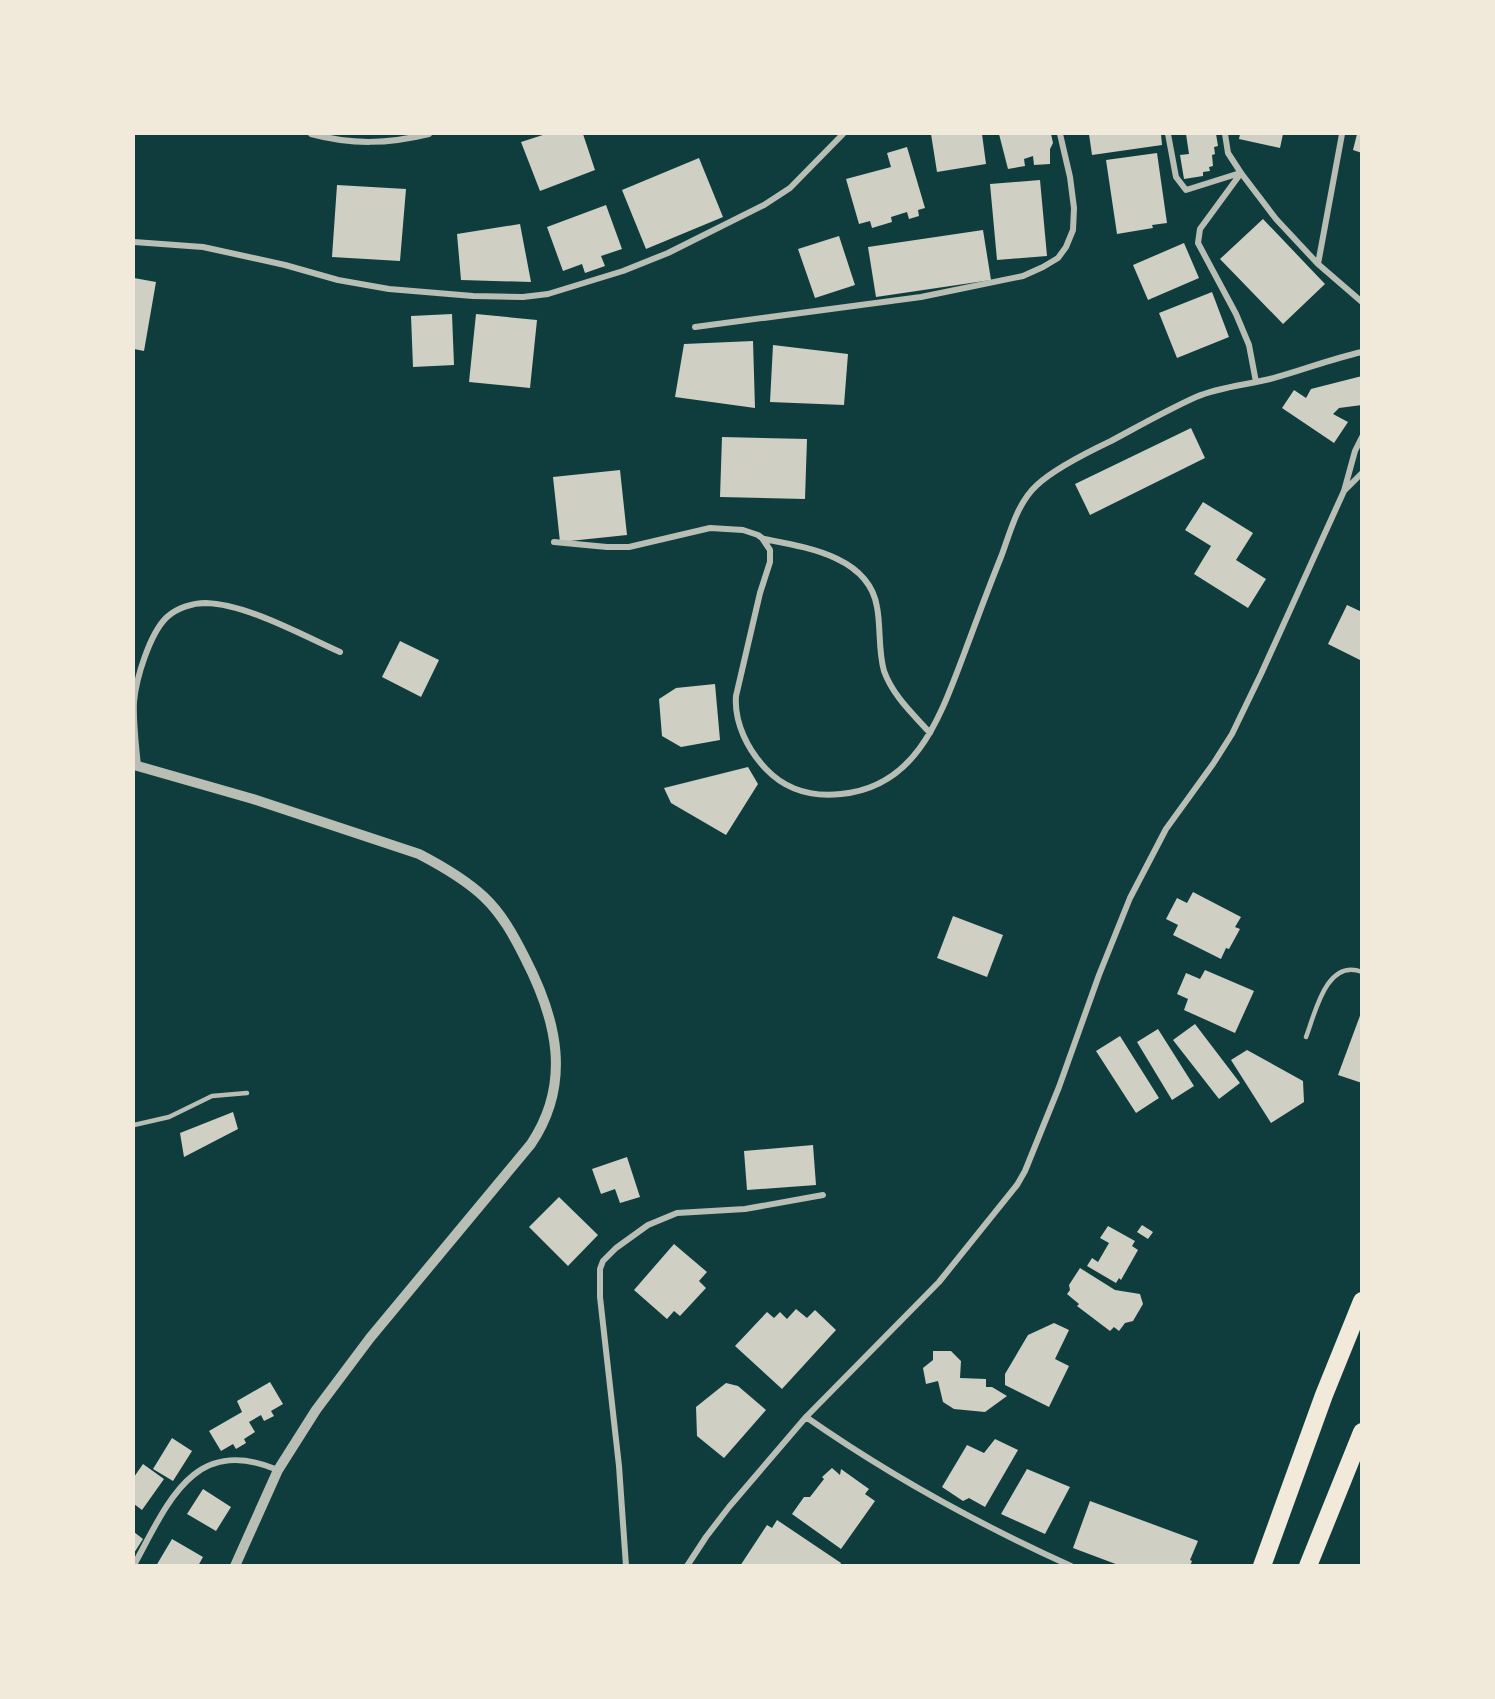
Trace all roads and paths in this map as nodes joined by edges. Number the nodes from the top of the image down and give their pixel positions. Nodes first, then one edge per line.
1 (311, 134) edge
2 (429, 134) edge
3 (843, 134) edge
4 (1060, 134) edge
5 (1168, 134) edge
6 (1225, 134) edge
7 (1342, 134) edge
8 (1241, 173) junction
9 (134, 242) edge
10 (1318, 264) junction
11 (1362, 302) edge
12 (695, 327) dead end
13 (1362, 352) edge
14 (1256, 382) junction
15 (1362, 437) edge
16 (1362, 473) edge
17 (1344, 491) junction
18 (762, 538) junction
19 (554, 542) dead end
20 (339, 652) dead end
21 (930, 734) junction
22 (136, 766) edge
23 (1362, 972) edge
24 (1306, 1037) dead end
25 (247, 1093) dead end
26 (134, 1125) edge
27 (823, 1195) dead end
28 (1362, 1301) edge
29 (806, 1417) junction
30 (1362, 1432) edge
31 (278, 1470) junction
32 (134, 1565) edge
33 (235, 1566) edge
34 (626, 1566) edge
35 (687, 1566) edge
36 (1071, 1566) edge
37 (1262, 1566) edge
38 (1308, 1566) edge

1 - 2 street
3 - 9 street
4 - 12 street
5 - 8 street
6 - 8 street
7 - 10 street
8 - 10 street
8 - 14 street
10 - 11 street
13 - 14 street
14 - 21 street
15 - 17 street
16 - 17 street
17 - 29 street
18 - 19 street
18 - 21 street
18 - 21 street
20 - 22 street
22 - 31 street
23 - 24 lane
25 - 26 lane
27 - 34 street
28 - 37 highway
29 - 35 street
29 - 36 street
30 - 38 highway
31 - 32 street
31 - 33 street

